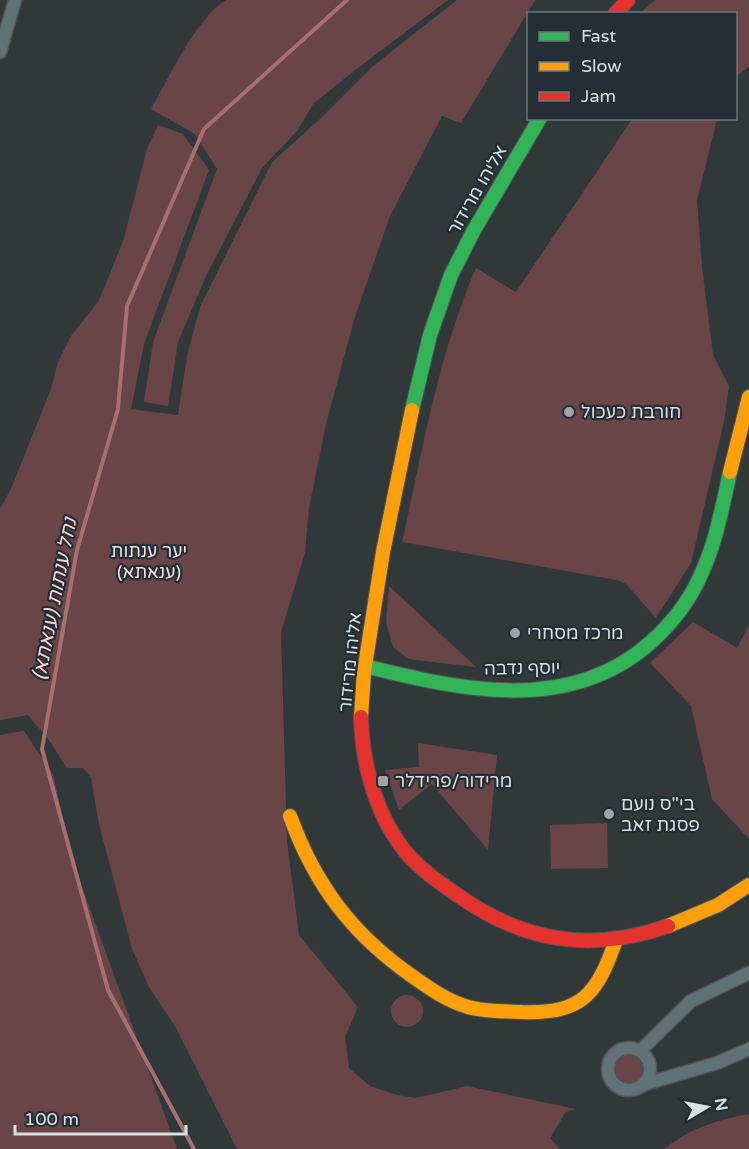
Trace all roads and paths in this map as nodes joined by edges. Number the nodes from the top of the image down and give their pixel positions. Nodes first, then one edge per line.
1 (15, 0) edge
2 (628, 0) edge
3 (617, 12) edge
4 (0, 52) edge
5 (539, 120) edge
6 (749, 397) edge
7 (365, 666) junction
8 (290, 816) dead end
9 (749, 885) edge
10 (616, 940) junction
11 (749, 973) edge
12 (749, 1049) edge
13 (640, 1051) junction
14 (645, 1084) junction

1 - 4 street
2 - 3 street
5 - 7 street, אליהו מרידור
6 - 7 street, יוסף נדבה
7 - 10 street, אליהו מרידור
8 - 10 street
9 - 10 street, אליהו מרידור
11 - 13 street
12 - 14 street
13 - 14 street
13 - 14 street

